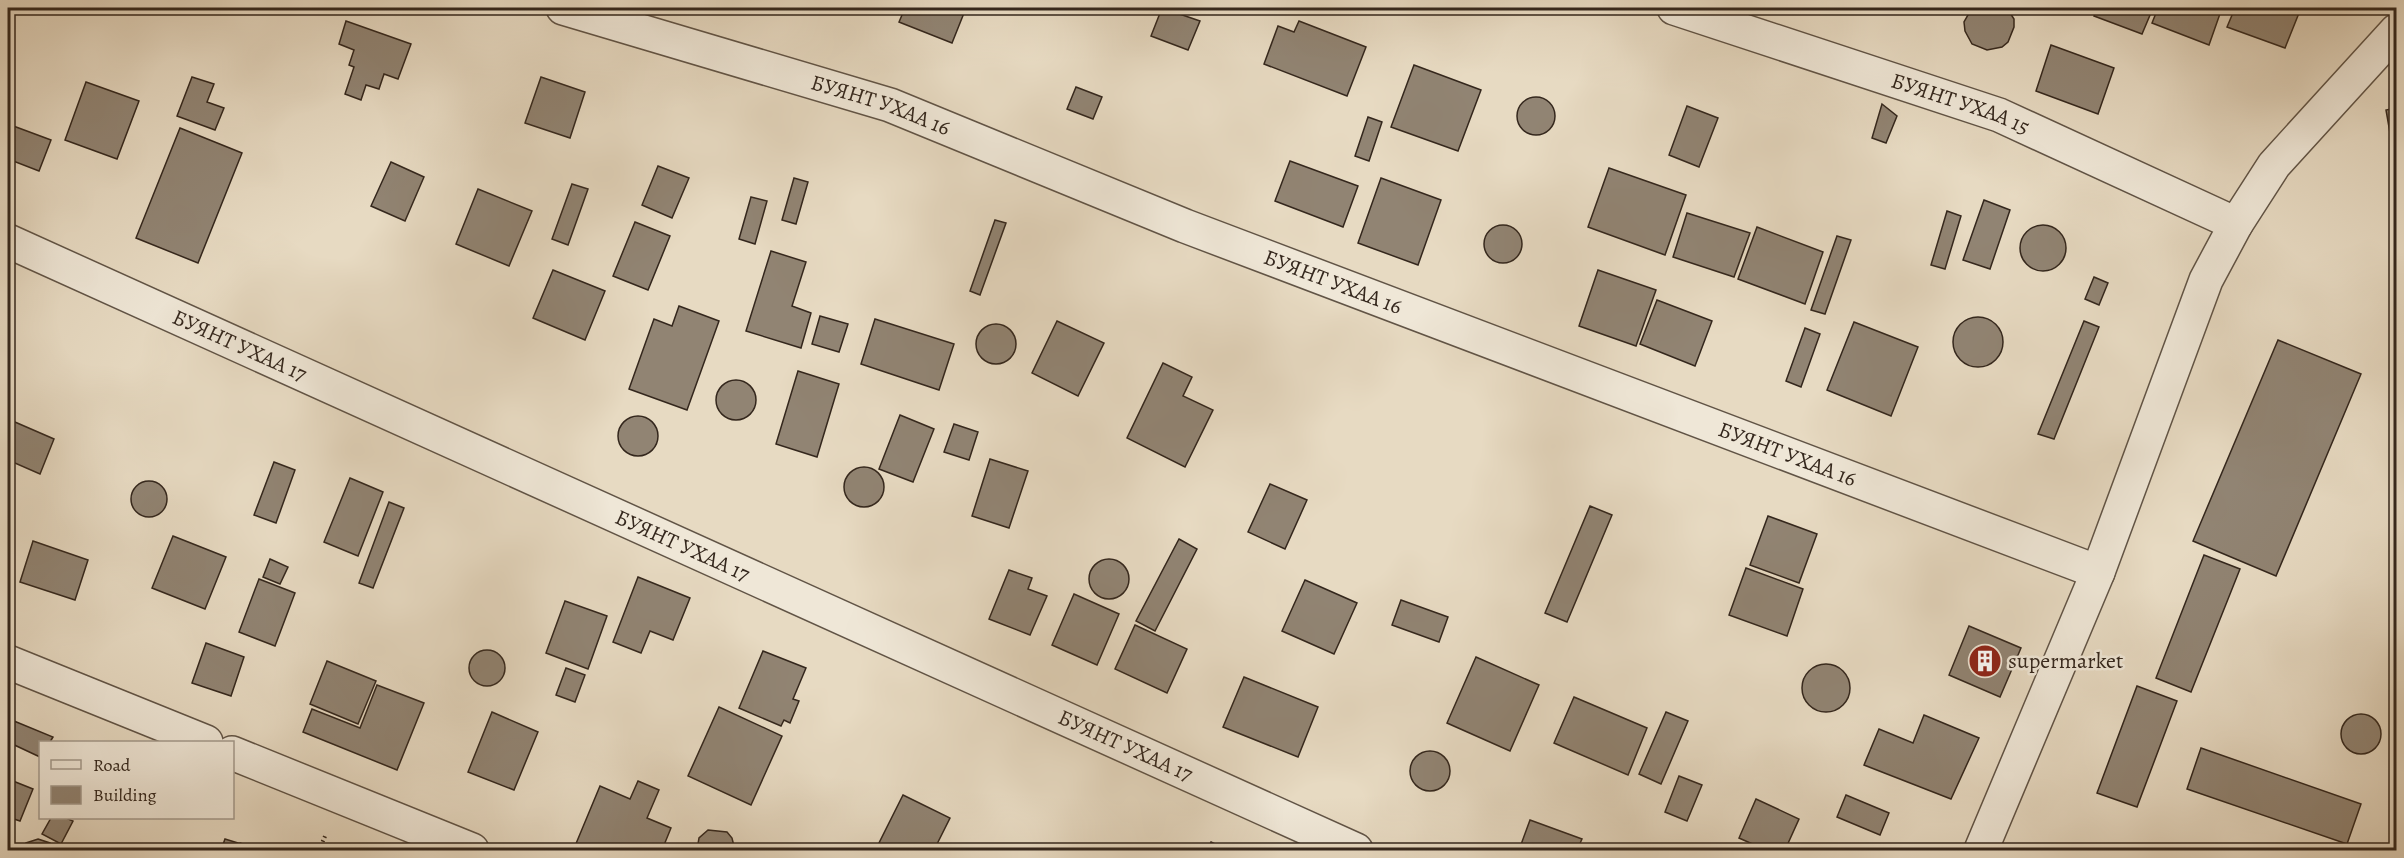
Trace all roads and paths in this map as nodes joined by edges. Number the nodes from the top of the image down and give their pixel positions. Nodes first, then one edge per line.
1 (563, 8) edge
2 (1674, 8) edge
3 (2397, 31) edge
4 (2236, 224) junction
5 (8, 241) edge
6 (2098, 572) junction
7 (8, 662) edge
8 (204, 741) edge
9 (234, 754) edge
10 (472, 850) edge
11 (1356, 850) edge
12 (1981, 850) edge

1 - 6 street, БУЯНТ УХАА 16
2 - 4 street, БУЯНТ УХАА 15
3 - 4 street
4 - 6 street
5 - 11 street, БУЯНТ УХАА 17
6 - 12 street
7 - 8 street
9 - 10 street

